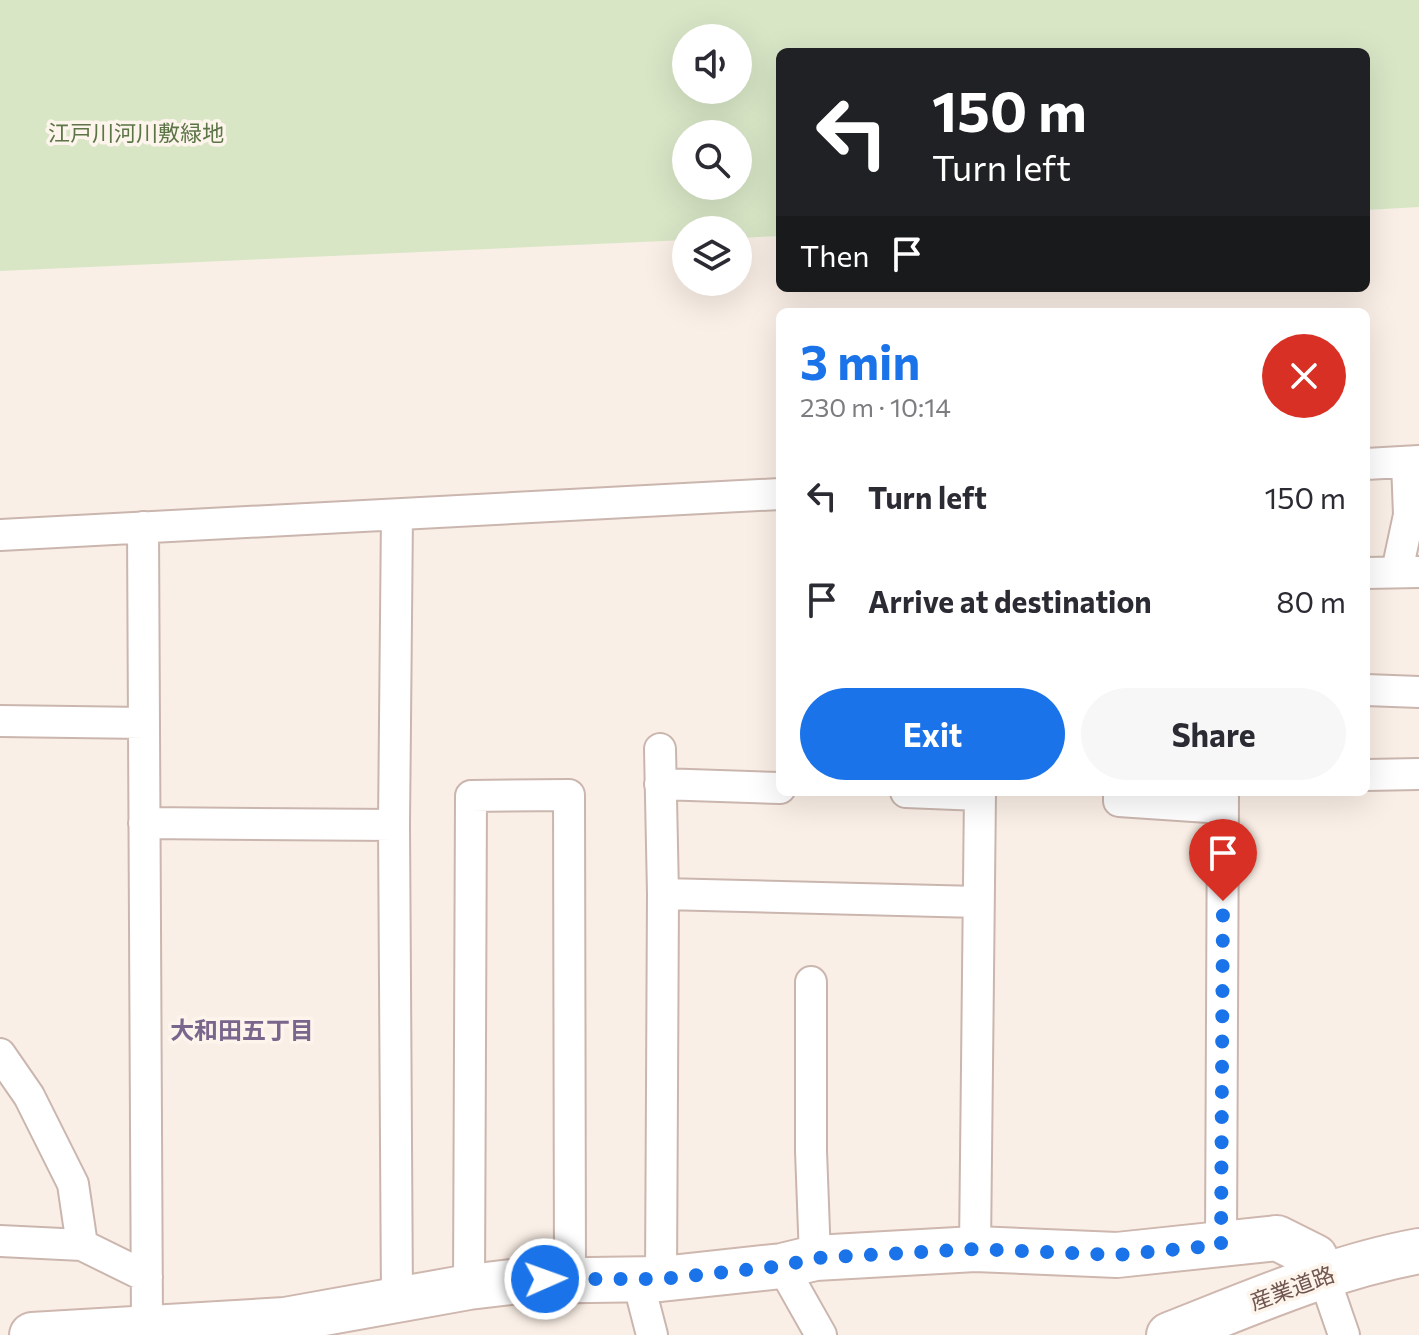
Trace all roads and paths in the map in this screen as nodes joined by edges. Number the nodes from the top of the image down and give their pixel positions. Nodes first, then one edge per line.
1 (1413, 461) edge
2 (1370, 464) edge
3 (776, 494) edge
4 (397, 515) junction
5 (143, 527) junction
6 (0, 535) edge
7 (1408, 572) edge
8 (1370, 573) edge
9 (1370, 690) edge
10 (1419, 692) edge
11 (0, 721) edge
12 (144, 723) junction
13 (660, 749) dead end
14 (1419, 774) edge
15 (1370, 775) edge
16 (660, 784) junction
17 (776, 788) edge
18 (980, 796) edge
19 (1119, 796) edge
20 (1223, 800) edge
21 (144, 823) junction
22 (394, 825) junction
23 (663, 894) junction
24 (978, 902) junction
25 (811, 982) dead end
26 (0, 1054) edge
27 (0, 1241) edge
28 (82, 1245) junction
29 (1221, 1245) junction
30 (975, 1249) junction
31 (1419, 1251) edge
32 (798, 1262) junction
33 (1323, 1274) junction
34 (147, 1277) junction
35 (570, 1278) junction
36 (649, 1278) junction
37 (469, 1287) junction
38 (397, 1299) junction
39 (132, 1330) edge
40 (32, 1335) edge
41 (652, 1335) edge
42 (821, 1335) edge
43 (1169, 1335) edge
44 (1344, 1335) edge

1 - 2 street
1 - 7 street
3 - 4 street
4 - 5 street
4 - 22 street
5 - 6 street
5 - 12 street
7 - 8 street
9 - 10 street
11 - 12 street
12 - 21 street
13 - 16 street
14 - 15 street
16 - 17 street
16 - 23 street
18 - 24 street
19 - 20 street
20 - 29 street
21 - 22 street
21 - 34 street
22 - 38 street
23 - 24 street
23 - 36 street
24 - 30 street
25 - 32 street
26 - 28 street
27 - 28 street
28 - 34 street
29 - 30 street
29 - 33 street
30 - 32 street
31 - 33 street, 産業道路
32 - 36 street
32 - 42 street
33 - 43 street, 産業道路
33 - 44 street
34 - 39 street
35 - 36 street
35 - 37 street
35 - 37 street
36 - 41 street
37 - 38 street
38 - 39 street
39 - 40 street

